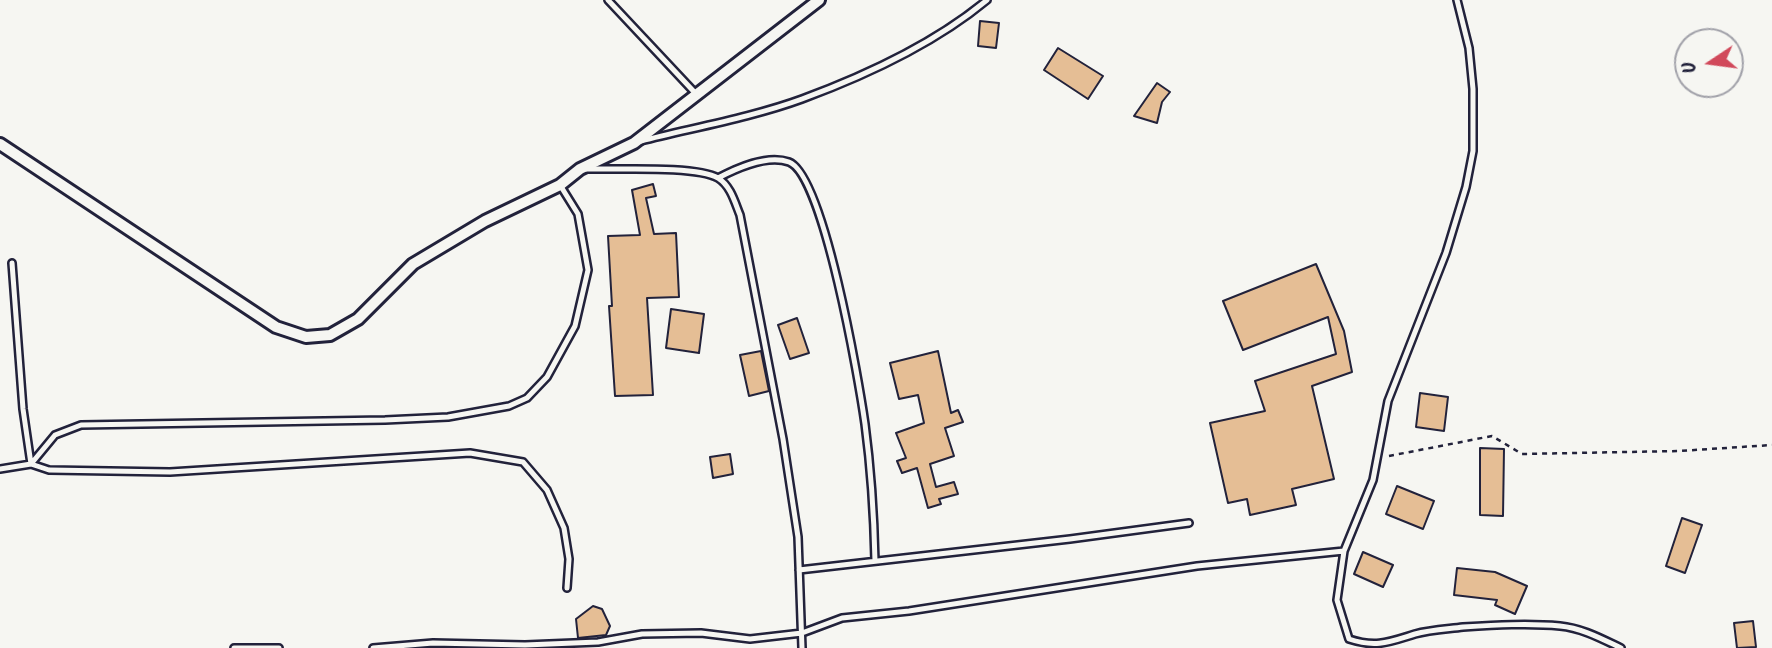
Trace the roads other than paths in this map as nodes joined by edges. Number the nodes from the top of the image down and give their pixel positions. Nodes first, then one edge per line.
1 (608, 0) edge
2 (819, 0) edge
3 (987, 0) edge
4 (1457, 0) edge
5 (698, 96) junction
6 (634, 143) junction
7 (0, 144) edge
8 (580, 169) junction
9 (718, 178) junction
10 (561, 185) junction
11 (12, 263) dead end
12 (31, 464) junction
13 (0, 469) edge
14 (1189, 523) dead end
15 (1344, 551) junction
16 (875, 561) junction
17 (799, 570) junction
18 (567, 588) dead end
19 (802, 633) junction
20 (234, 648) edge
21 (279, 648) edge
22 (373, 648) edge
23 (802, 648) edge
24 (1621, 648) edge

1 - 5 lane
2 - 5 street
3 - 6 lane
4 - 15 lane
5 - 6 street
6 - 8 street
7 - 10 street
8 - 9 lane
8 - 10 street
9 - 16 lane
9 - 17 lane
10 - 12 lane
11 - 12 lane
12 - 13 lane
12 - 18 lane
14 - 16 lane
15 - 19 lane
15 - 24 lane
16 - 17 lane
17 - 19 lane
19 - 22 lane
19 - 23 lane
20 - 21 lane

